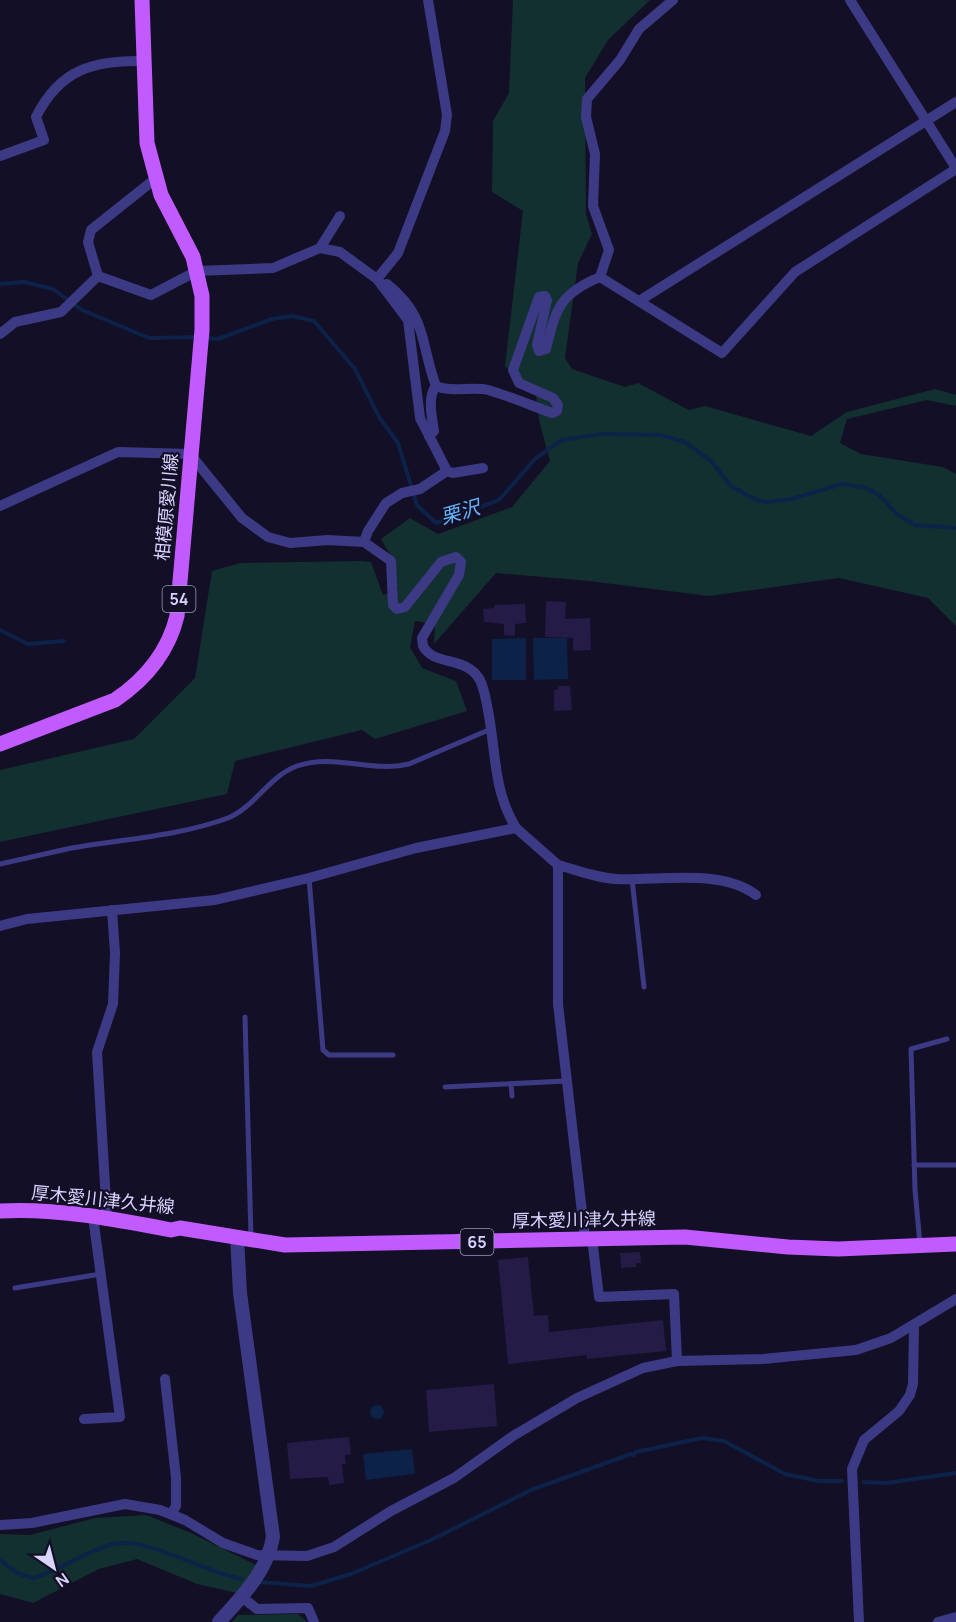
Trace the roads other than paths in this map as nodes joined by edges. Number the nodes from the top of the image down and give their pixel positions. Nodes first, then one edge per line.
1 (142, 0) edge
2 (428, 0) edge
3 (673, 0) edge
4 (850, 0) edge
5 (144, 61) junction
6 (956, 102) edge
7 (927, 121) junction
8 (0, 156) edge
9 (956, 169) edge
10 (155, 179) junction
11 (340, 216) dead end
12 (320, 248) junction
13 (197, 271) junction
14 (98, 276) junction
15 (600, 277) junction
16 (379, 282) junction
17 (639, 301) junction
18 (0, 334) edge
19 (436, 386) junction
20 (429, 436) junction
21 (190, 454) junction
22 (483, 468) dead end
23 (447, 471) junction
24 (0, 506) edge
25 (364, 542) junction
26 (491, 729) junction
27 (0, 744) edge
28 (516, 828) junction
29 (0, 864) edge
30 (558, 865) junction
31 (309, 878) junction
32 (632, 879) junction
33 (756, 895) dead end
34 (112, 910) junction
35 (0, 926) edge
36 (644, 987) dead end
37 (245, 1017) dead end
38 (947, 1040) dead end
39 (393, 1055) dead end
40 (567, 1080) junction
41 (511, 1084) junction
42 (445, 1087) dead end
43 (512, 1096) dead end
44 (914, 1165) junction
45 (956, 1166) edge
46 (0, 1210) edge
47 (100, 1217) junction
48 (589, 1238) junction
49 (244, 1239) junction
50 (956, 1244) edge
51 (920, 1245) junction
52 (101, 1274) junction
53 (15, 1288) dead end
54 (956, 1299) edge
55 (914, 1326) junction
56 (110, 1339) junction
57 (97, 1341) dead end
58 (676, 1361) junction
59 (165, 1379) dead end
60 (84, 1419) dead end
61 (171, 1514) junction
62 (0, 1524) edge
63 (270, 1557) junction
64 (242, 1597) junction
65 (219, 1622) edge
66 (314, 1622) edge
67 (859, 1622) edge

1 - 5 main road, 54
2 - 16 street
3 - 15 street
4 - 7 street
5 - 8 street
5 - 10 main road, 54
6 - 7 street
7 - 9 street
7 - 17 street
9 - 17 street
10 - 13 main road, 54
10 - 14 street
11 - 12 street
12 - 13 street
12 - 16 street
13 - 14 street
13 - 21 main road, 相模原愛川線 / 54
14 - 18 street
15 - 17 street
15 - 19 street
16 - 19 street
16 - 20 street
19 - 20 street
20 - 23 street
21 - 24 street
21 - 25 street
21 - 27 main road, 相模原愛川線 / 54
22 - 23 street
23 - 25 street
25 - 26 street
26 - 28 street
26 - 29 lane
28 - 30 street
28 - 31 street
30 - 32 street
30 - 40 street
31 - 34 street
31 - 39 lane
32 - 33 street
32 - 36 lane
34 - 35 street
34 - 47 street
37 - 49 lane
38 - 44 lane
40 - 41 lane
40 - 48 street
41 - 42 lane
41 - 43 lane
44 - 45 lane
44 - 51 lane
46 - 47 main road, 厚木愛川津久井線 / 65
47 - 49 main road, 厚木愛川津久井線 / 65
47 - 52 street
48 - 49 main road, 厚木愛川津久井線 / 65
48 - 51 main road, 厚木愛川津久井線 / 65
48 - 58 street
49 - 63 street
50 - 51 main road, 厚木愛川津久井線 / 65
52 - 53 lane
52 - 56 street
54 - 55 street
55 - 58 street
55 - 67 street
56 - 57 street
56 - 60 street
58 - 63 street
59 - 61 street
61 - 62 street
61 - 63 street
63 - 64 street
64 - 65 street
64 - 66 street

